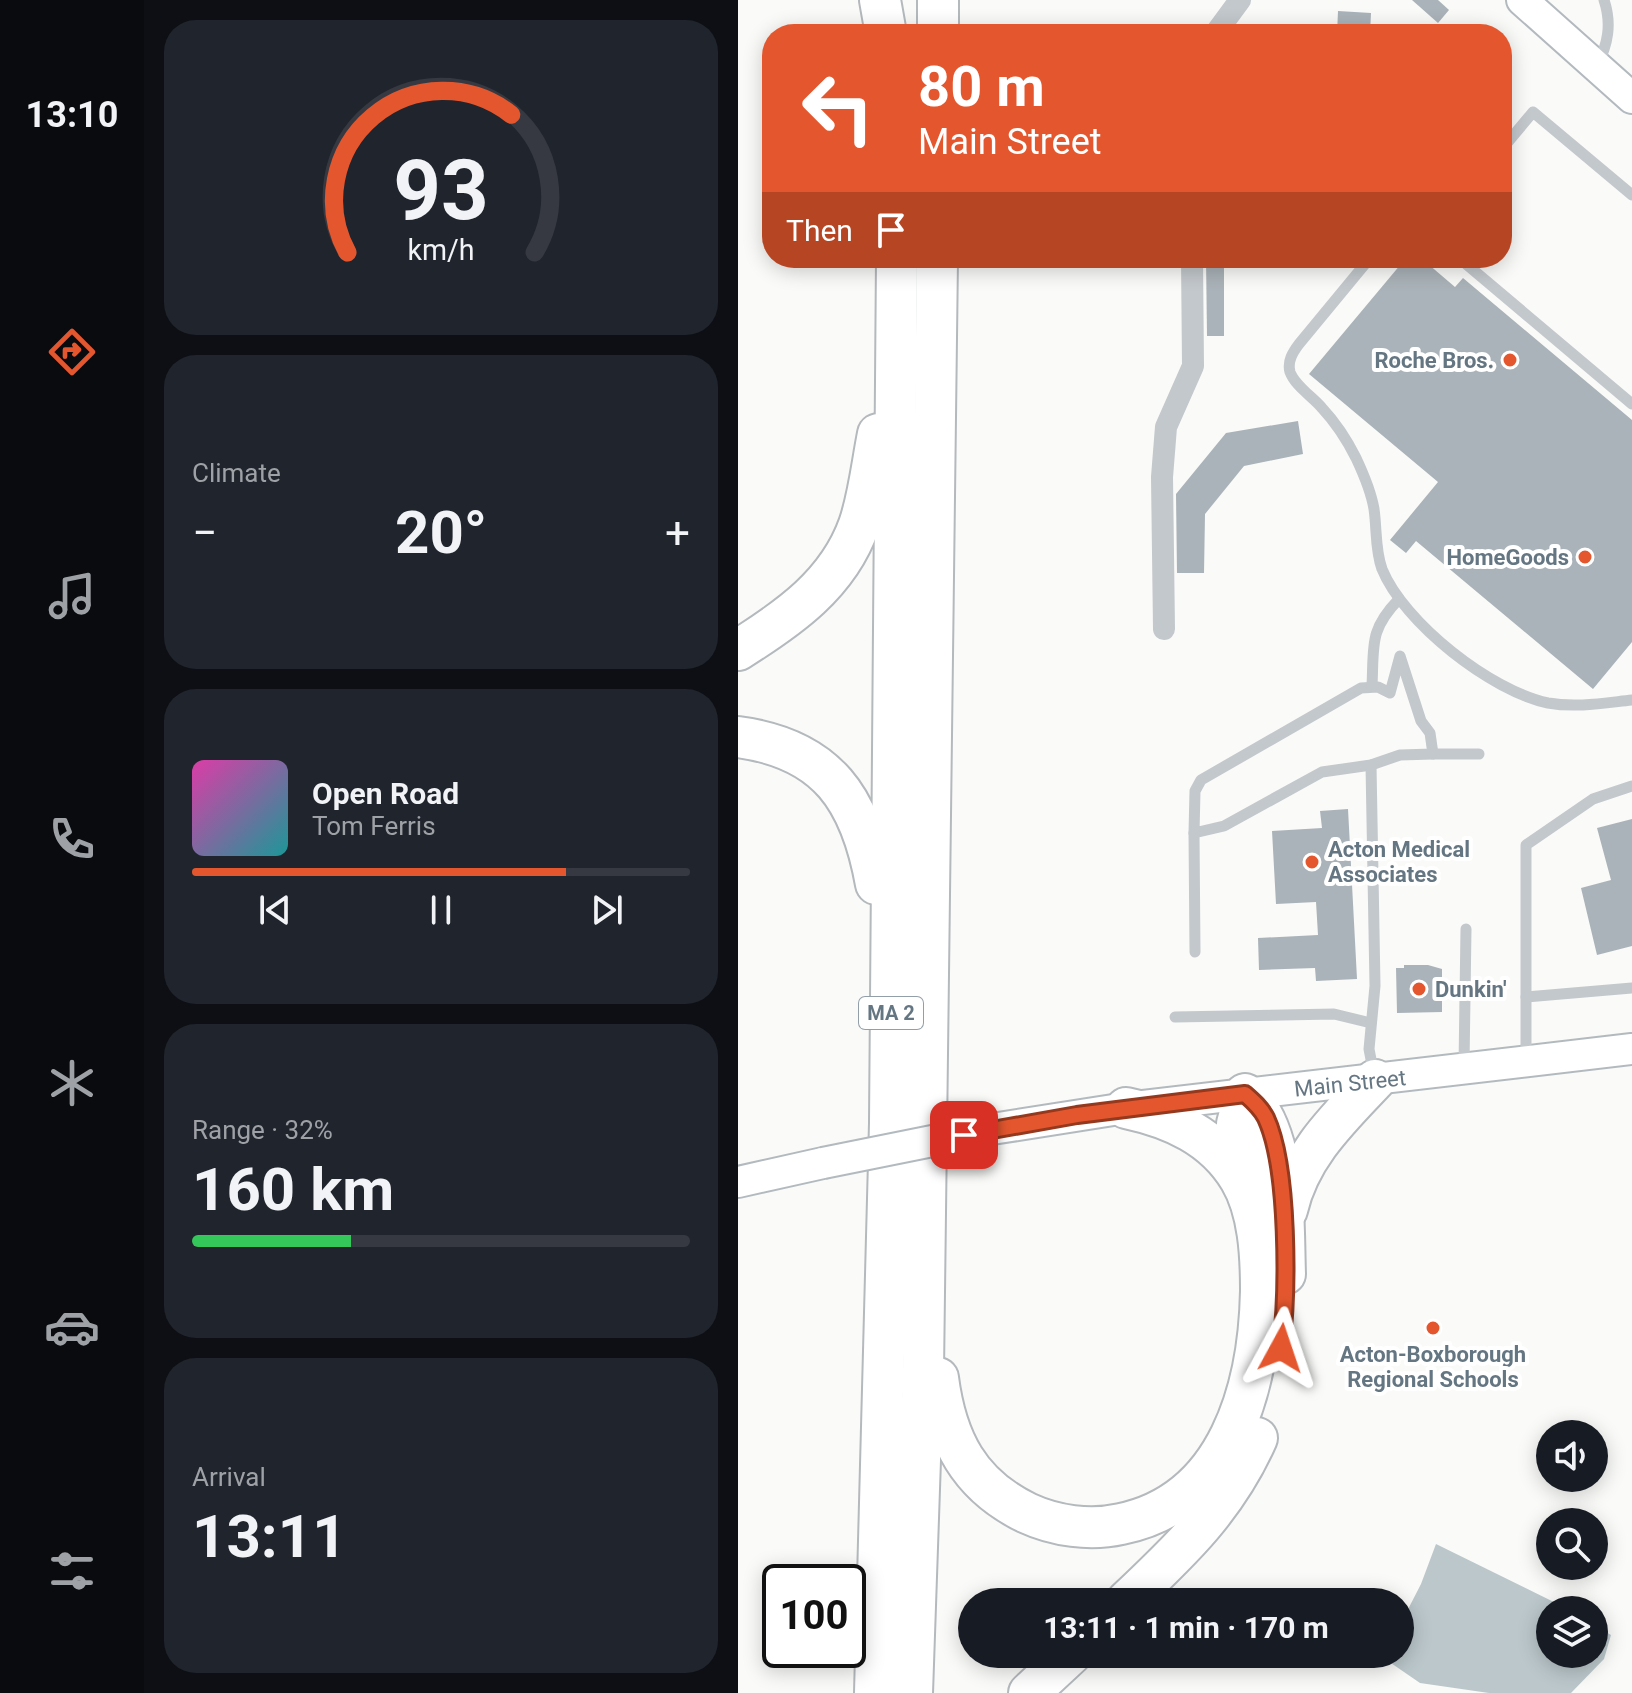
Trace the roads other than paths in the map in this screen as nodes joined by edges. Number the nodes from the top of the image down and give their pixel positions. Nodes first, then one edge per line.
1 (880, 0) edge
2 (938, 0) edge
3 (1240, 0) edge
4 (1522, 0) edge
5 (1604, 0) edge
6 (884, 24) edge
7 (938, 24) edge
8 (1222, 24) edge
9 (1596, 67) junction
10 (1632, 98) edge
11 (1512, 137) edge
12 (1632, 195) edge
13 (897, 268) edge
14 (937, 268) edge
15 (1192, 268) edge
16 (1362, 268) edge
17 (1471, 268) edge
18 (897, 332) junction
19 (1632, 404) edge
20 (1399, 599) junction
21 (1164, 629) dead end
22 (738, 650) edge
23 (1372, 686) junction
24 (1632, 700) edge
25 (738, 737) edge
26 (1433, 754) junction
27 (1479, 754) dead end
28 (1371, 765) junction
29 (1632, 786) edge
30 (1194, 833) junction
31 (1466, 929) dead end
32 (1195, 952) dead end
33 (892, 975) junction
34 (1632, 988) edge
35 (1526, 997) junction
36 (1175, 1017) dead end
37 (1371, 1023) junction
38 (1632, 1049) edge
39 (1526, 1062) junction
40 (1464, 1070) junction
41 (1375, 1080) junction
42 (1245, 1094) junction
43 (1126, 1108) junction
44 (738, 1182) edge
45 (1251, 1206) junction
46 (1284, 1242) junction
47 (925, 1278) junction
48 (1140, 1588) edge
49 (1056, 1668) edge
50 (875, 1693) edge
51 (912, 1693) edge
52 (1029, 1693) edge

1 - 6 highway
2 - 7 highway
3 - 8 street
4 - 9 main road
5 - 9 lane
9 - 10 main road
11 - 12 lane
13 - 18 highway, MA 2
14 - 47 highway, MA 2
15 - 21 street
16 - 20 lane
17 - 19 lane
18 - 22 highway
18 - 33 highway, MA 2
20 - 23 lane
20 - 24 lane
23 - 26 lane
23 - 30 lane
25 - 33 highway
26 - 27 lane
26 - 28 lane
28 - 30 lane
28 - 37 lane
29 - 35 lane
30 - 32 lane
31 - 40 lane
33 - 50 highway, MA 2
34 - 35 lane
35 - 39 lane
36 - 37 lane
37 - 41 lane
38 - 39 main road, Main Street
39 - 40 main road, Main Street
40 - 41 main road, Main Street
41 - 42 main road, Main Street
41 - 46 highway
42 - 43 main road, Main Street
42 - 45 highway
42 - 46 highway
43 - 44 main road, Main Street, bridge
43 - 45 highway
45 - 47 highway
46 - 48 highway
47 - 51 highway, MA 2
49 - 52 highway

